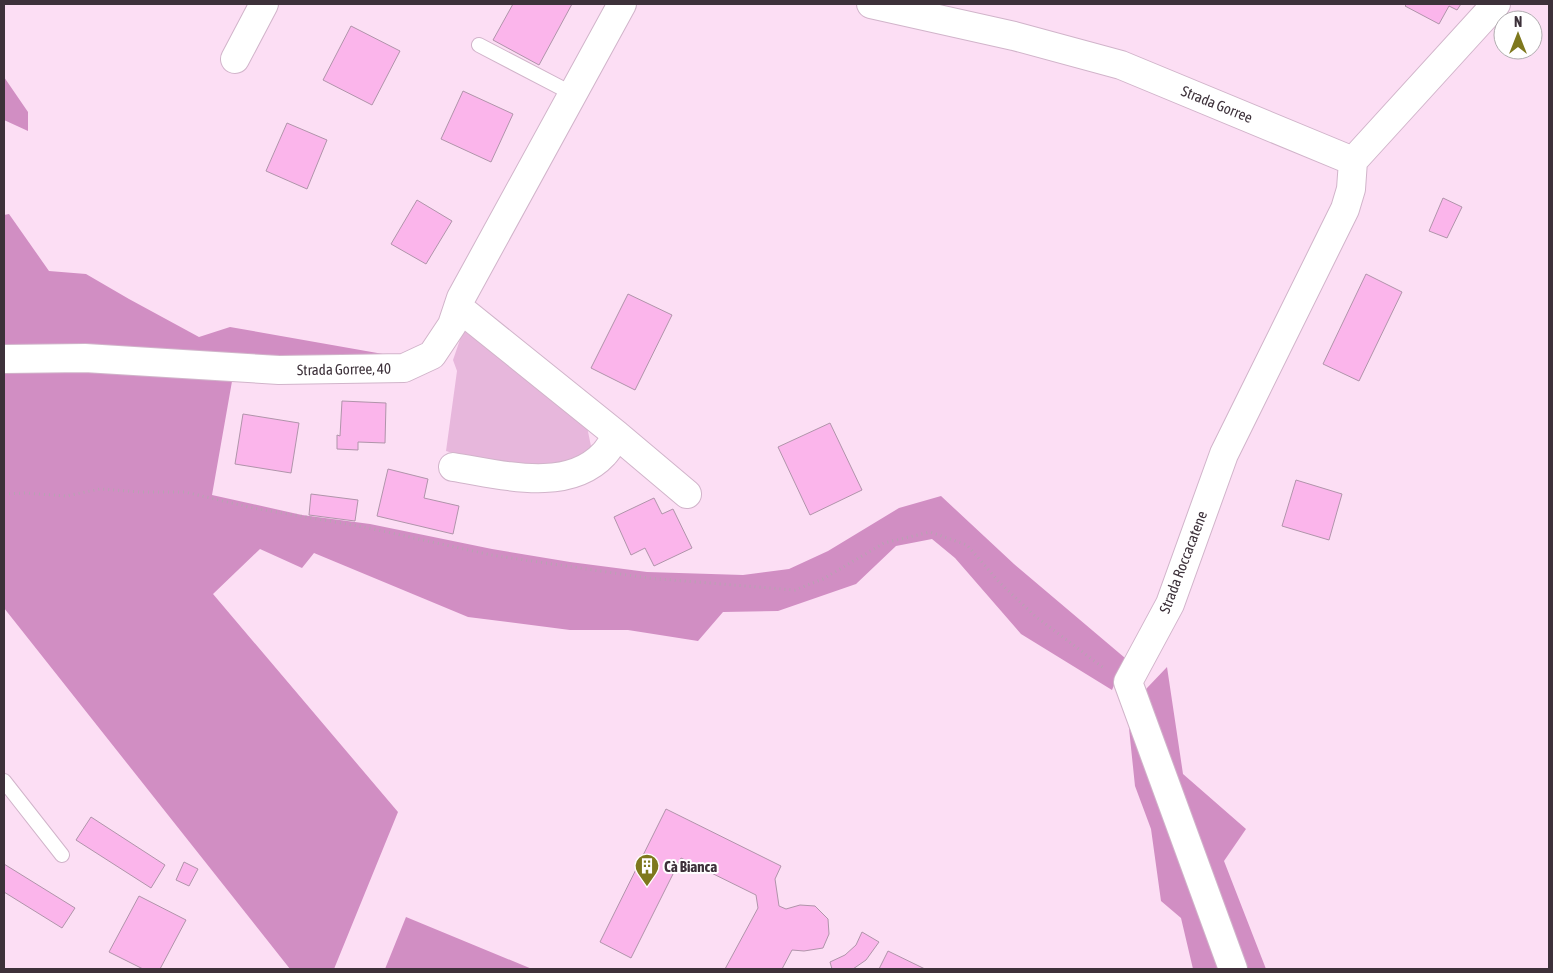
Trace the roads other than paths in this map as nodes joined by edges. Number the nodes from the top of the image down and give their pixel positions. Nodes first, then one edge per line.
1 (264, 4) edge
2 (622, 4) edge
3 (871, 4) edge
4 (1496, 4) edge
5 (479, 45) dead end
6 (234, 59) dead end
7 (573, 94) junction
8 (1353, 161) junction
9 (458, 307) junction
10 (4, 359) edge
11 (617, 435) junction
12 (453, 467) dead end
13 (687, 494) dead end
14 (4, 781) edge
15 (62, 855) dead end
16 (1233, 969) edge

1 - 6 street
2 - 7 street, Strada Gorree, 40
3 - 8 street, Strada Gorree
4 - 8 street
5 - 7 lane
7 - 9 street, Strada Gorree, 40
8 - 16 street, Strada Roccacatene
9 - 10 street, Strada Gorree, 40
9 - 11 street
11 - 12 street
11 - 13 street
14 - 15 lane

